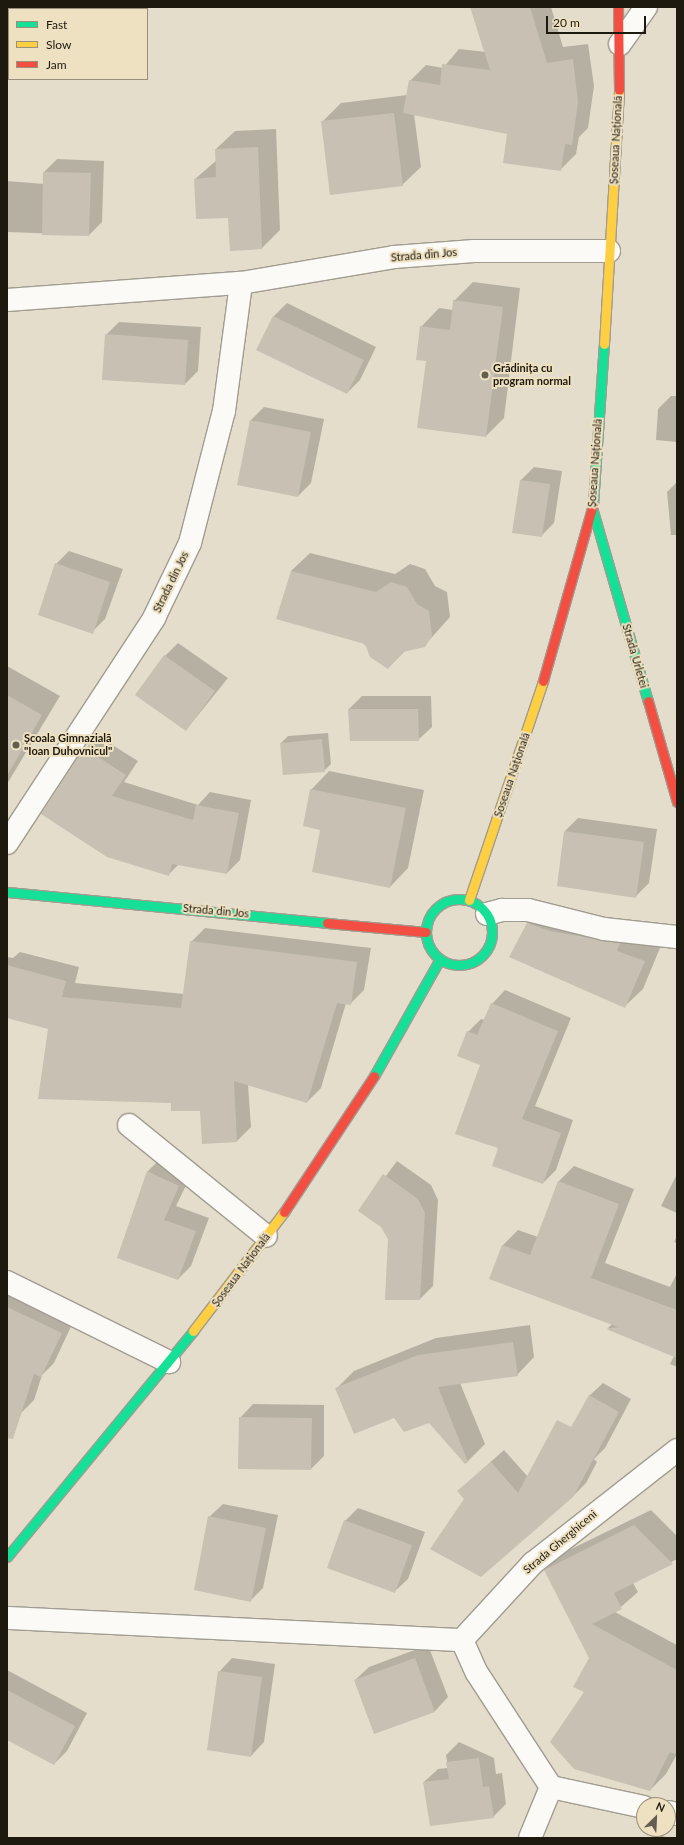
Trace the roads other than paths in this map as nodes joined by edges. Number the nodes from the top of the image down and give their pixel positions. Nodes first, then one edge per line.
1 (618, 7) edge
2 (646, 7) edge
3 (620, 44) junction
4 (609, 251) junction
5 (241, 283) junction
6 (7, 300) edge
7 (592, 510) junction
8 (677, 802) edge
9 (7, 843) edge
10 (7, 892) edge
11 (469, 900) junction
12 (487, 914) junction
13 (426, 932) junction
14 (677, 936) edge
15 (440, 959) junction
16 (129, 1125) dead end
17 (266, 1236) junction
18 (7, 1282) edge
19 (168, 1362) junction
20 (677, 1450) edge
21 (7, 1557) edge
22 (7, 1618) edge
23 (462, 1640) junction
24 (551, 1787) junction
25 (636, 1805) edge
26 (530, 1838) edge

1 - 3 street, Șoseaua Națională
2 - 3 street
3 - 4 street, Șoseaua Națională
4 - 5 street, Strada din Jos
4 - 7 street, Șoseaua Națională
5 - 6 street, Strada din Jos
5 - 9 street, Strada din Jos
7 - 8 street, Strada Urletei
7 - 11 street, Șoseaua Națională
10 - 13 street, Strada din Jos
11 - 12 street
11 - 13 street
12 - 14 street
12 - 15 street
13 - 15 street
15 - 17 street, Șoseaua Națională
16 - 17 street
17 - 19 street, Șoseaua Națională
18 - 19 street
19 - 21 street, Șoseaua Națională
20 - 23 street, Strada Gherghiceni
22 - 23 street
23 - 24 street
24 - 25 street
24 - 26 street

